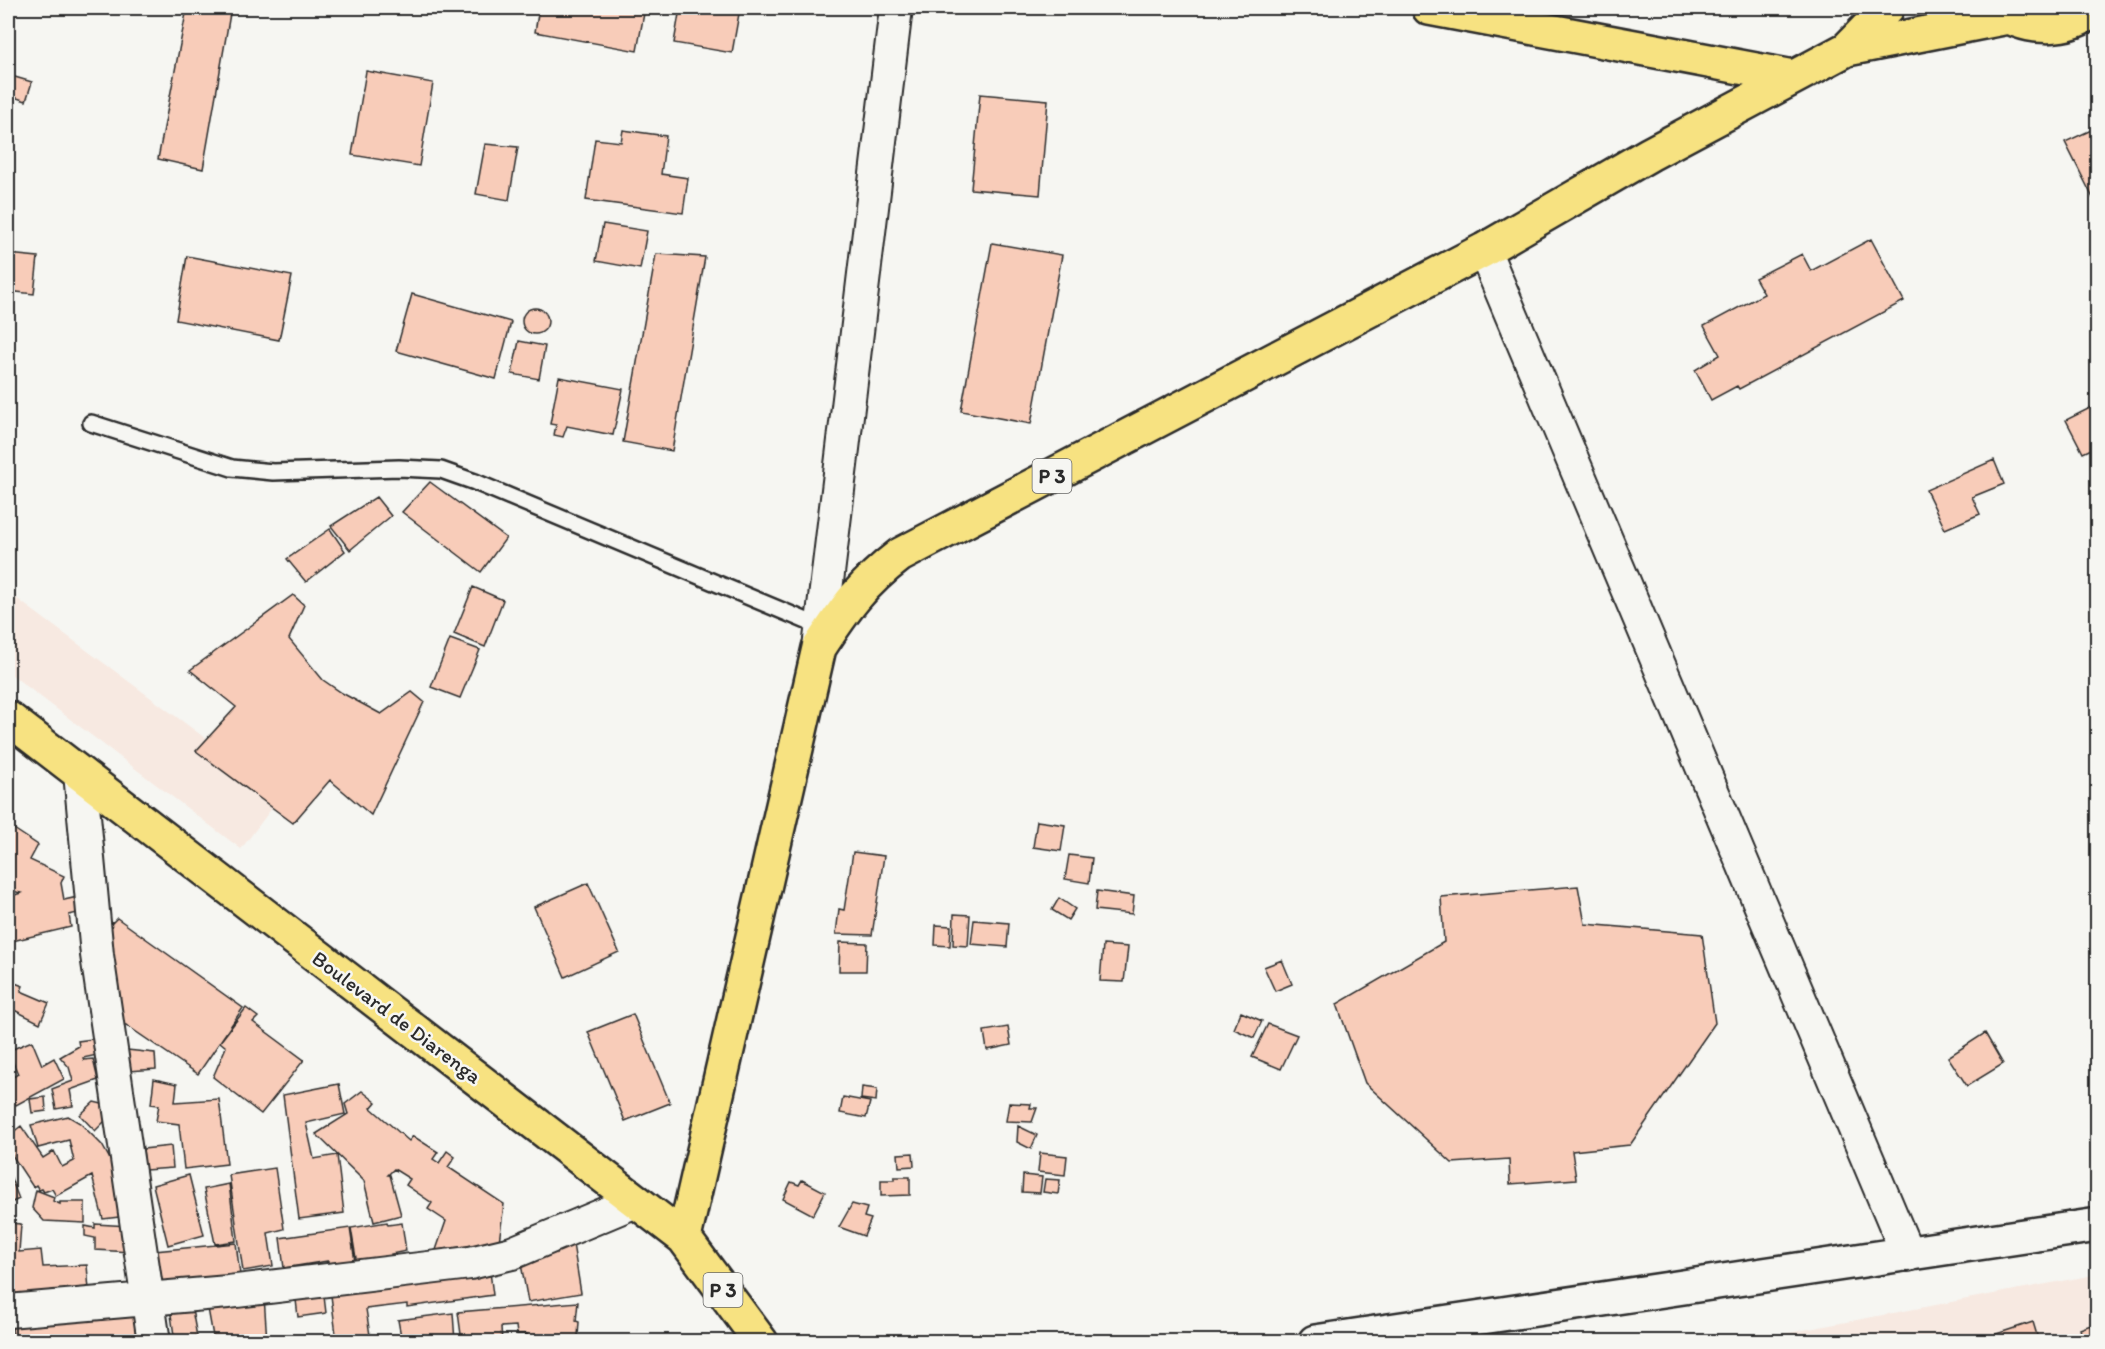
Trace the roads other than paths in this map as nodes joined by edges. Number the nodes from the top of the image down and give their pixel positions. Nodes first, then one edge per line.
1 (896, 8) edge
2 (1429, 8) edge
3 (1887, 8) edge
4 (2096, 8) edge
5 (2001, 12) edge
6 (1847, 49) junction
7 (1793, 77) junction
8 (1484, 250) junction
9 (91, 423) dead end
10 (820, 638) junction
11 (8, 718) edge
12 (80, 773) junction
13 (636, 1200) junction
14 (2097, 1225) edge
15 (684, 1238) junction
16 (1908, 1255) junction
17 (148, 1298) junction
18 (8, 1311) edge
19 (154, 1341) edge
20 (761, 1341) edge
21 (1315, 1341) edge

1 - 10 street
2 - 7 main road
3 - 6 main road, P 3
4 - 5 main road
5 - 6 main road, P 3
6 - 7 main road, P 3
7 - 8 main road, P 3
8 - 10 main road, P 3
8 - 16 street
9 - 10 lane
10 - 15 main road, P 3
11 - 12 main road, Boulevard de Diarenga
12 - 13 main road, Boulevard de Diarenga
12 - 17 street
13 - 15 main road, Boulevard de Diarenga
13 - 17 street
14 - 16 main road
15 - 20 main road, Boulevard de Diarenga / P 3
16 - 21 main road
17 - 18 street
17 - 19 street

